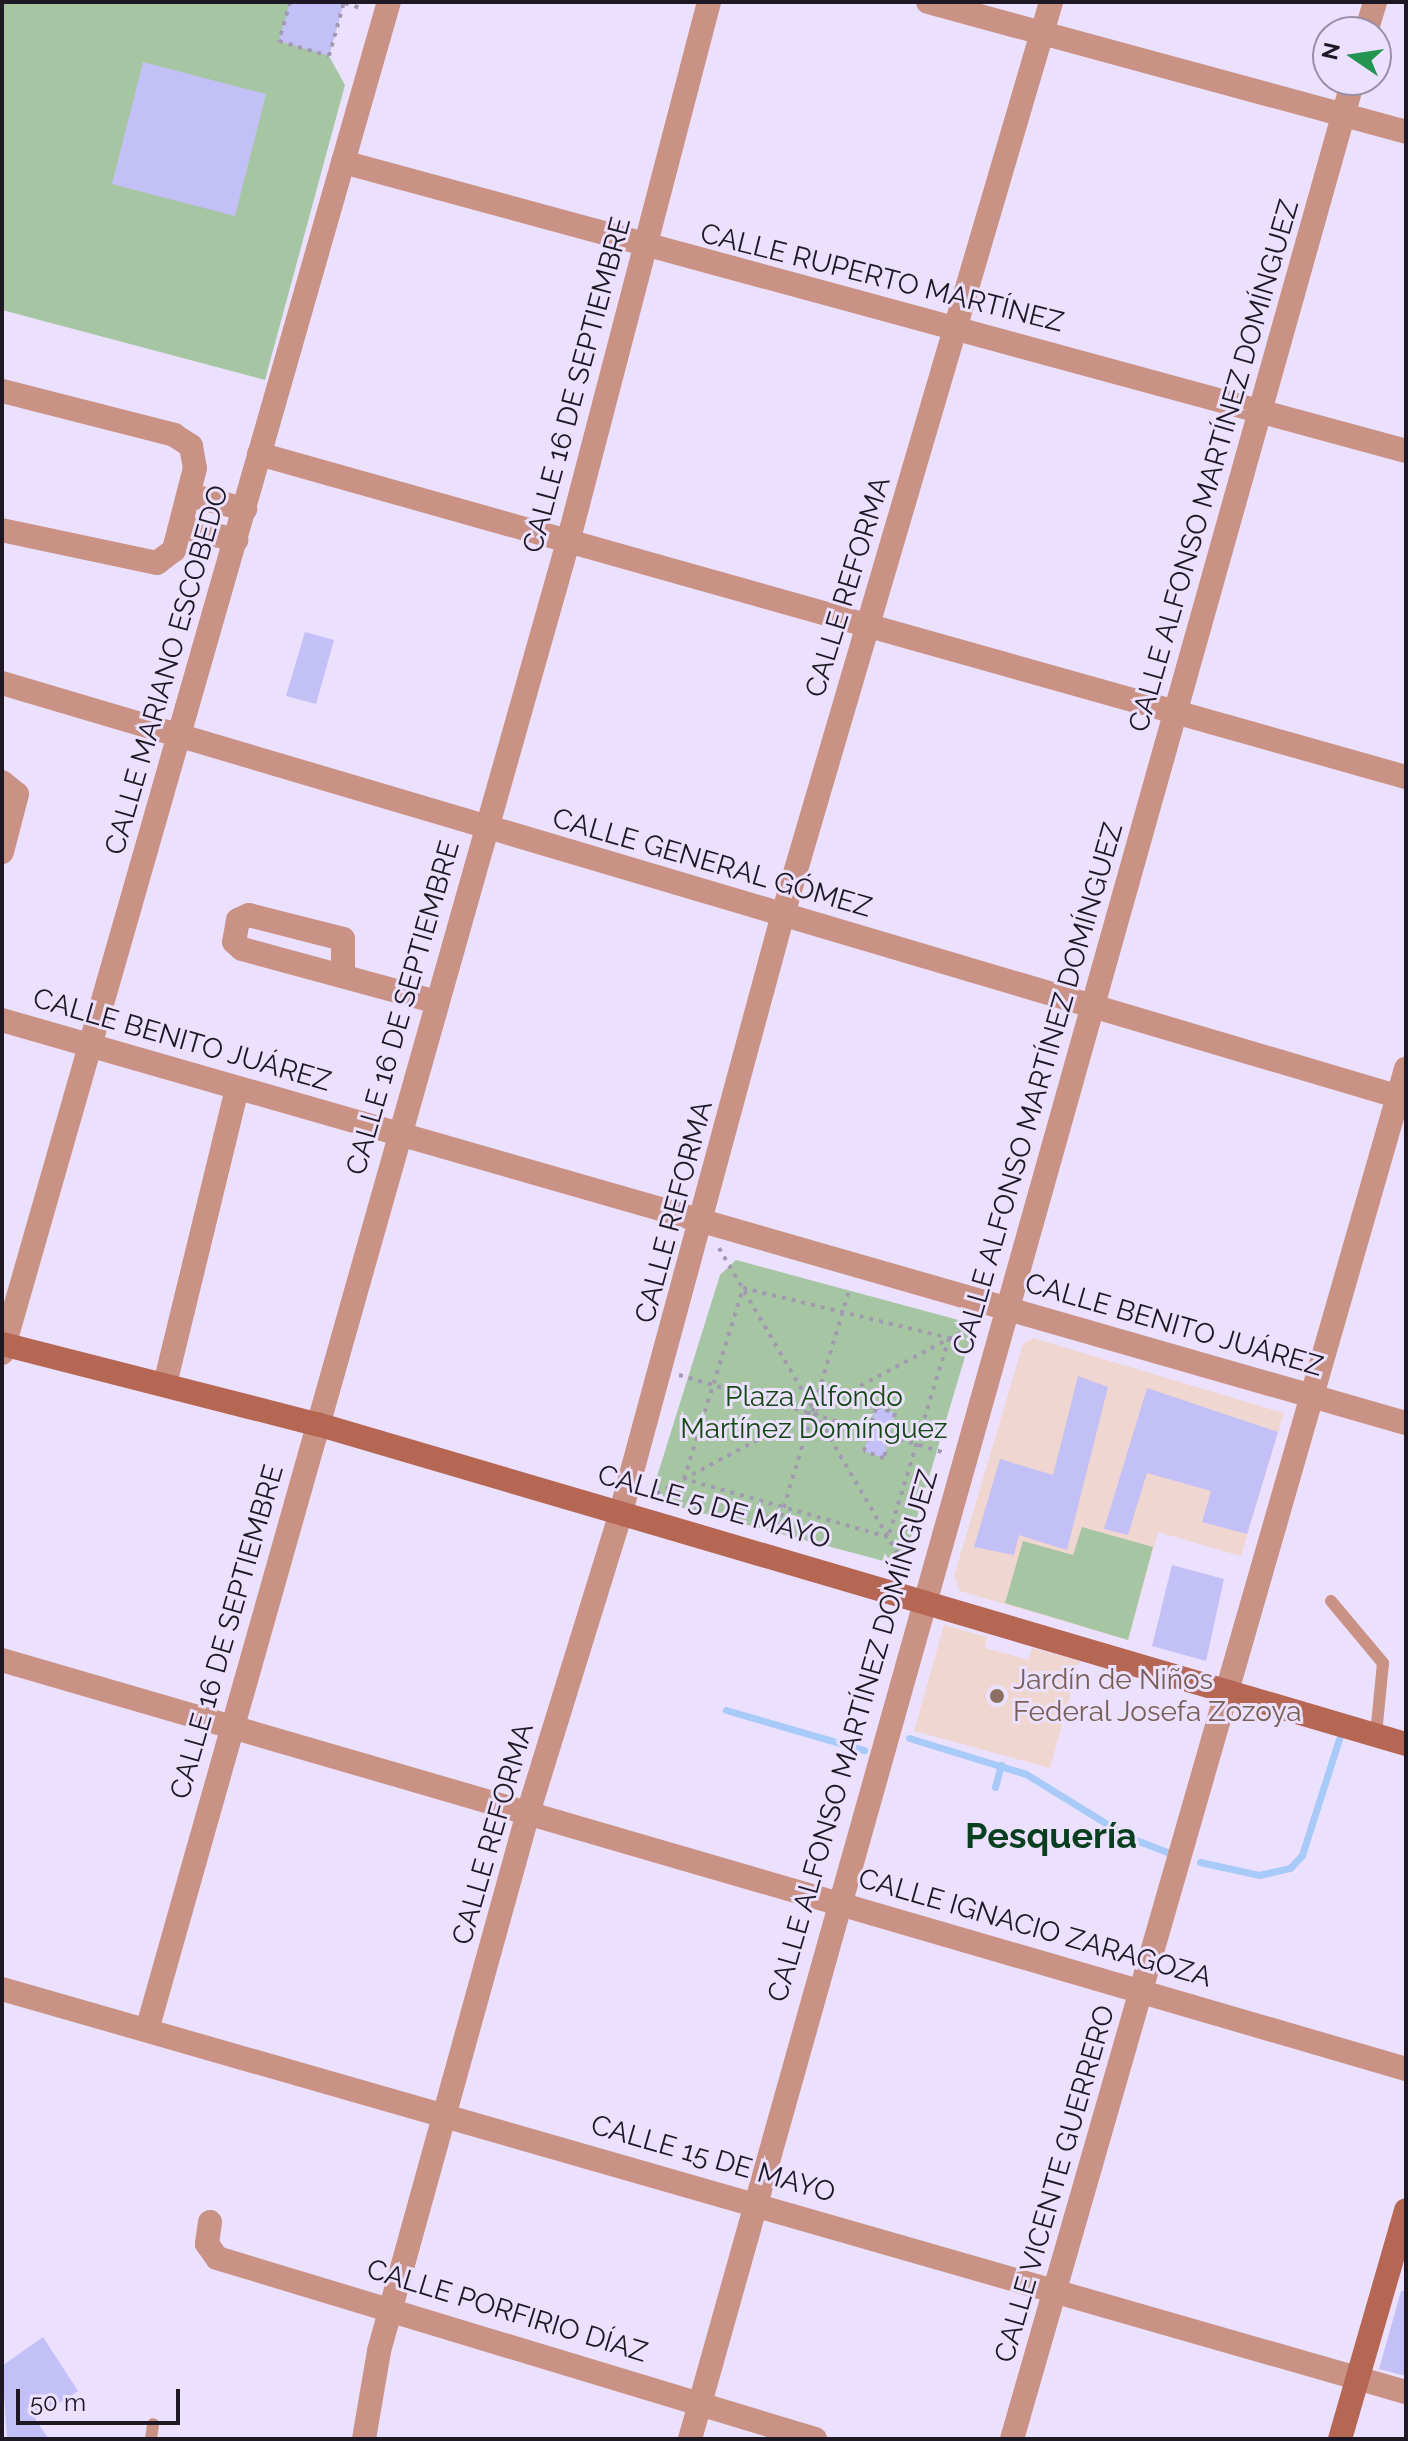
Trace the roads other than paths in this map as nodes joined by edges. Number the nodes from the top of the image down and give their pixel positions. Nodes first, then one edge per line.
1 (389, 2) edge
2 (709, 2) edge
3 (928, 2) edge
4 (1051, 2) edge
5 (1041, 35) junction
6 (1349, 96) edge
7 (1343, 116) junction
8 (1406, 132) edge
9 (343, 162) junction
10 (643, 248) junction
11 (958, 326) junction
12 (2, 391) edge
13 (1260, 409) junction
14 (1406, 451) edge
15 (259, 454) junction
16 (189, 495) junction
17 (245, 509) junction
18 (182, 527) junction
19 (2, 530) edge
20 (236, 540) junction
21 (567, 546) junction
22 (868, 625) junction
23 (2, 683) edge
24 (1177, 710) junction
25 (182, 736) junction
26 (1406, 777) edge
27 (2, 782) edge
28 (487, 829) junction
29 (2, 852) edge
30 (783, 914) junction
31 (343, 976) dead end
32 (437, 1002) junction
33 (1093, 1005) junction
34 (2, 1020) edge
35 (90, 1044) junction
36 (1406, 1069) edge
37 (1402, 1098) edge
38 (234, 1100) dead end
39 (396, 1134) junction
40 (704, 1222) junction
41 (1006, 1308) junction
42 (3, 1347) edge
43 (165, 1384) junction
44 (1310, 1396) junction
45 (1406, 1423) edge
46 (317, 1424) junction
47 (621, 1512) junction
48 (923, 1597) junction
49 (1331, 1601) dead end
50 (2, 1660) edge
51 (1226, 1687) junction
52 (230, 1730) junction
53 (1376, 1734) junction
54 (1406, 1744) edge
55 (528, 1813) junction
56 (836, 1903) junction
57 (1143, 1988) junction
58 (2, 1989) edge
59 (147, 2030) junction
60 (1406, 2069) edge
61 (446, 2113) junction
62 (752, 2204) junction
63 (1406, 2210) edge
64 (210, 2222) dead end
65 (1055, 2290) junction
66 (392, 2307) junction
67 (1358, 2377) junction
68 (1406, 2392) edge
69 (700, 2402) junction
70 (153, 2424) dead end
71 (151, 2439) edge
72 (364, 2439) edge
73 (690, 2439) edge
74 (815, 2439) edge
75 (1012, 2439) edge
76 (1340, 2439) edge

1 - 9 street, CALLE MARIANO ESCOBEDO
2 - 10 street, CALLE 16 DE SEPTIEMBRE
3 - 5 street
4 - 5 street, CALLE REFORMA
5 - 7 street
5 - 11 street, CALLE REFORMA
6 - 7 street, CALLE ALFONSO MARTÍNEZ DOMÍNGUEZ
7 - 8 street
7 - 13 street, CALLE ALFONSO MARTÍNEZ DOMÍNGUEZ
9 - 10 street, CALLE RUPERTO MARTÍNEZ
9 - 15 street, CALLE MARIANO ESCOBEDO
10 - 11 street, CALLE RUPERTO MARTÍNEZ
10 - 21 street, CALLE 16 DE SEPTIEMBRE
11 - 13 street, CALLE RUPERTO MARTÍNEZ
11 - 22 street, CALLE REFORMA
12 - 16 street
13 - 14 street, CALLE RUPERTO MARTÍNEZ
13 - 24 street, CALLE ALFONSO MARTÍNEZ DOMÍNGUEZ
15 - 17 street, CALLE MARIANO ESCOBEDO
15 - 21 street
16 - 17 street
16 - 18 street
17 - 20 street, CALLE MARIANO ESCOBEDO
18 - 19 street
18 - 20 street
20 - 25 street, CALLE MARIANO ESCOBEDO
21 - 22 street
21 - 28 street, CALLE 16 DE SEPTIEMBRE
22 - 24 street
22 - 30 street, CALLE REFORMA
23 - 25 street, CALLE GENERAL GÓMEZ
24 - 26 street
24 - 33 street, CALLE ALFONSO MARTÍNEZ DOMÍNGUEZ
25 - 28 street, CALLE GENERAL GÓMEZ
25 - 35 street, CALLE MARIANO ESCOBEDO
27 - 29 street
28 - 30 street, CALLE GENERAL GÓMEZ
28 - 32 street, CALLE 16 DE SEPTIEMBRE
30 - 33 street, CALLE GENERAL GÓMEZ
30 - 40 street, CALLE REFORMA
31 - 32 street
32 - 39 street, CALLE 16 DE SEPTIEMBRE
33 - 37 street, CALLE GENERAL GÓMEZ
33 - 41 street, CALLE ALFONSO MARTÍNEZ DOMÍNGUEZ
34 - 35 street, CALLE BENITO JUÁREZ
35 - 39 street, CALLE BENITO JUÁREZ
35 - 42 street, CALLE MARIANO ESCOBEDO
36 - 37 street, CALLE VICENTE GUERRERO
37 - 44 street, CALLE VICENTE GUERRERO
38 - 43 street
39 - 40 street, CALLE BENITO JUÁREZ
39 - 46 street, CALLE 16 DE SEPTIEMBRE
40 - 41 street, CALLE BENITO JUÁREZ
40 - 47 street, CALLE REFORMA
41 - 44 street, CALLE BENITO JUÁREZ
41 - 48 street, CALLE ALFONSO MARTÍNEZ DOMÍNGUEZ
42 - 43 street, CALLE 5 DE MAYO
43 - 46 street, CALLE 5 DE MAYO
44 - 45 street, CALLE BENITO JUÁREZ
44 - 51 street, CALLE VICENTE GUERRERO
46 - 47 street, CALLE 5 DE MAYO
46 - 52 street, CALLE 16 DE SEPTIEMBRE
47 - 48 street, CALLE 5 DE MAYO
47 - 55 street, CALLE REFORMA
48 - 51 street, CALLE 5 DE MAYO
48 - 56 street, CALLE ALFONSO MARTÍNEZ DOMÍNGUEZ
49 - 53 lane
50 - 52 street, CALLE IGNACIO ZARAGOZA
51 - 53 street, CALLE 5 DE MAYO
51 - 57 street, CALLE VICENTE GUERRERO
52 - 55 street, CALLE IGNACIO ZARAGOZA
52 - 59 street, CALLE 16 DE SEPTIEMBRE
53 - 54 street, CALLE 5 DE MAYO
55 - 56 street, CALLE IGNACIO ZARAGOZA
55 - 61 street, CALLE REFORMA
56 - 57 street, CALLE IGNACIO ZARAGOZA
56 - 62 street, CALLE ALFONSO MARTÍNEZ DOMÍNGUEZ
57 - 60 street, CALLE IGNACIO ZARAGOZA
57 - 65 street, CALLE VICENTE GUERRERO
58 - 59 street, CALLE 15 DE MAYO
59 - 61 street, CALLE 15 DE MAYO
61 - 62 street, CALLE 15 DE MAYO
61 - 66 street, CALLE REFORMA
62 - 65 street, CALLE 15 DE MAYO
62 - 69 street, CALLE ALFONSO MARTÍNEZ DOMÍNGUEZ
63 - 67 street
64 - 66 street, CALLE PORFIRIO DÍAZ
65 - 67 street, CALLE 15 DE MAYO
65 - 75 street, CALLE VICENTE GUERRERO
66 - 69 street, CALLE PORFIRIO DÍAZ
66 - 72 street, CALLE REFORMA
67 - 68 street, CALLE 15 DE MAYO
67 - 76 street
69 - 73 street, CALLE ALFONSO MARTÍNEZ DOMÍNGUEZ
69 - 74 street, CALLE PORFIRIO DÍAZ
70 - 71 lane

